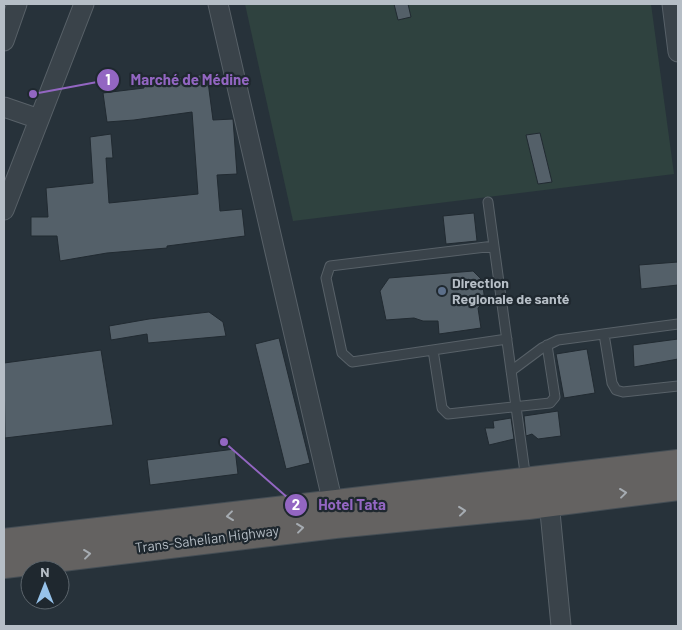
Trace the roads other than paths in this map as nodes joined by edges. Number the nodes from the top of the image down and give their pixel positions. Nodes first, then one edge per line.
1 (17, 4) edge
2 (84, 4) edge
3 (218, 4) edge
4 (672, 4) edge
5 (4, 41) edge
6 (678, 52) edge
7 (4, 107) edge
8 (39, 119) junction
9 (488, 202) dead end
10 (4, 210) edge
11 (494, 246) junction
12 (678, 324) edge
13 (604, 334) junction
14 (507, 339) junction
15 (547, 345) junction
16 (433, 350) junction
17 (511, 371) junction
18 (678, 386) edge
19 (516, 406) junction
20 (678, 464) edge
21 (678, 486) edge
22 (534, 492) junction
23 (334, 514) junction
24 (4, 543) edge
25 (4, 564) edge
26 (561, 626) edge

1 - 5 street
2 - 8 street
3 - 23 street
4 - 6 street
7 - 8 street
8 - 10 street
9 - 11 lane
11 - 14 lane
11 - 16 lane
12 - 13 lane
13 - 15 lane
13 - 18 lane
14 - 16 lane
14 - 17 lane
15 - 17 lane
15 - 19 lane
16 - 19 lane
17 - 19 lane
19 - 22 lane
20 - 22 highway, Trans-Sahelian Highway
22 -> 21 highway, Trans-Sahelian Highway
22 - 23 highway, Trans-Sahelian Highway
22 - 26 street
23 -> 24 highway, Trans-Sahelian Highway
25 -> 23 highway, Trans-Sahelian Highway

